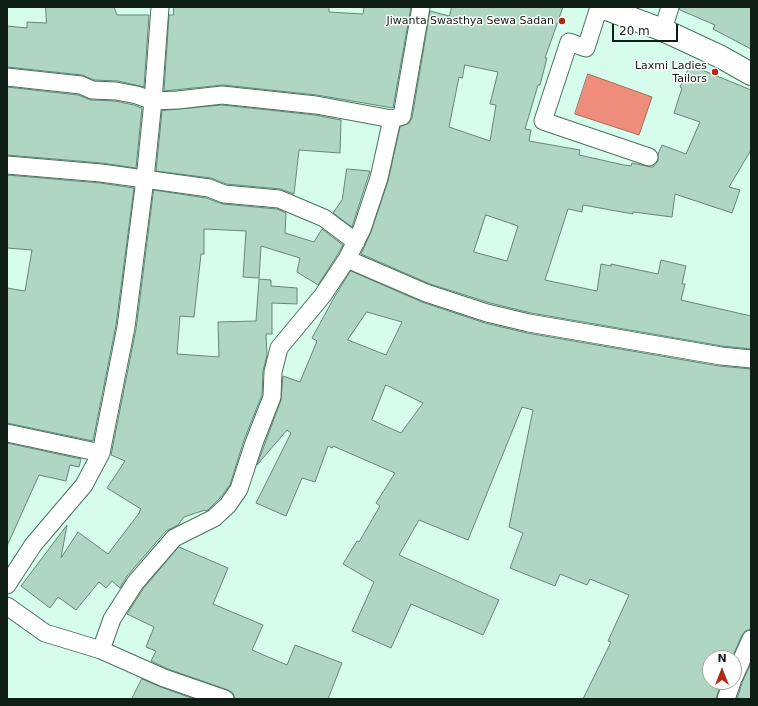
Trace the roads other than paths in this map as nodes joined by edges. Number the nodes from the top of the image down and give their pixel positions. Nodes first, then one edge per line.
1 (160, 7) edge
2 (421, 7) edge
3 (600, 7) edge
4 (670, 7) edge
5 (663, 30) junction
6 (751, 74) edge
7 (7, 77) edge
8 (153, 101) junction
9 (392, 119) junction
10 (650, 156) dead end
11 (7, 165) edge
12 (145, 179) junction
13 (356, 242) junction
14 (347, 259) junction
15 (751, 360) edge
16 (7, 433) edge
17 (100, 453) junction
18 (7, 585) edge
19 (7, 606) edge
20 (751, 638) edge
21 (100, 650) junction
22 (742, 659) edge
23 (225, 699) edge

1 - 8 street
2 - 9 street
3 - 5 main road
3 - 10 street
4 - 5 street
5 - 6 main road
7 - 8 street
8 - 9 street
8 - 12 street
9 - 13 street
11 - 12 street
12 - 13 street
12 - 17 street
13 - 14 street
14 - 15 street
14 - 21 street
16 - 17 street
17 - 18 street
19 - 21 street
20 - 22 street
21 - 23 street

